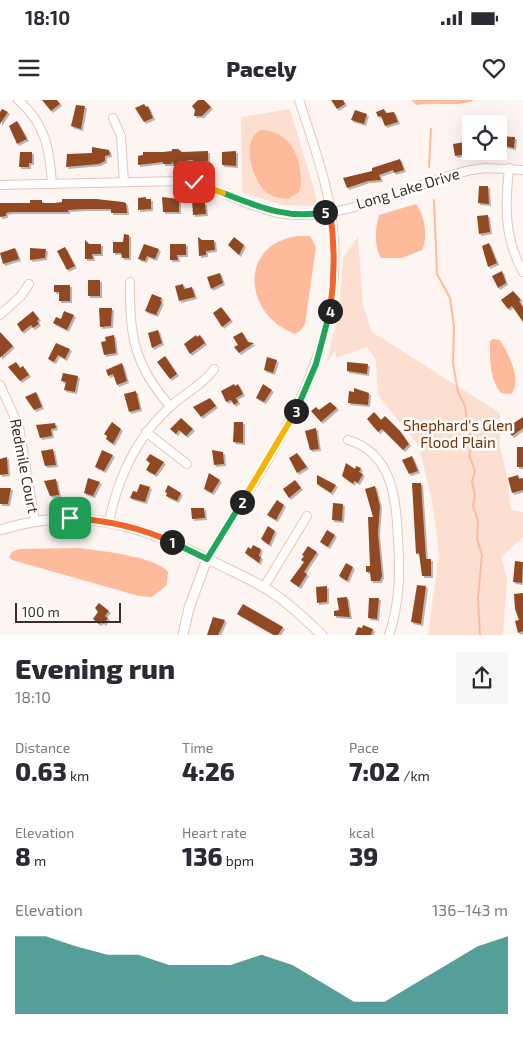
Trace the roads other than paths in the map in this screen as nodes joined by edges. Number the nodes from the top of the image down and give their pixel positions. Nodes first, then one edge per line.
1 (18, 100) edge
2 (299, 100) edge
3 (113, 118) dead end
4 (509, 168) junction
5 (523, 170) edge
6 (124, 182) junction
7 (52, 184) junction
8 (0, 185) edge
9 (330, 211) junction
10 (523, 272) edge
11 (130, 282) dead end
12 (29, 284) dead end
13 (0, 315) edge
14 (214, 369) dead end
15 (0, 384) edge
16 (170, 406) junction
17 (146, 432) junction
18 (348, 440) dead end
19 (187, 464) dead end
20 (307, 516) dead end
21 (36, 521) junction
22 (109, 522) junction
23 (0, 530) edge
24 (207, 559) junction
25 (264, 587) junction
26 (183, 635) edge
27 (322, 635) edge
28 (389, 635) edge

1 - 7 street
2 - 9 street
3 - 6 street
4 - 5 street, Long Lake Drive
4 - 9 street, Long Lake Drive
4 - 10 street
6 - 7 street, Long Lake Drive
6 - 9 street, Long Lake Drive
7 - 8 street, Long Lake Drive
9 - 24 street
11 - 16 street
12 - 13 street
14 - 16 street
15 - 21 street, Redmile Court
16 - 17 street
17 - 19 street
17 - 22 street
18 - 28 street
20 - 25 street
21 - 22 main road
21 - 23 main road
22 - 24 main road
24 - 25 main road
24 - 26 main road
25 - 27 main road

